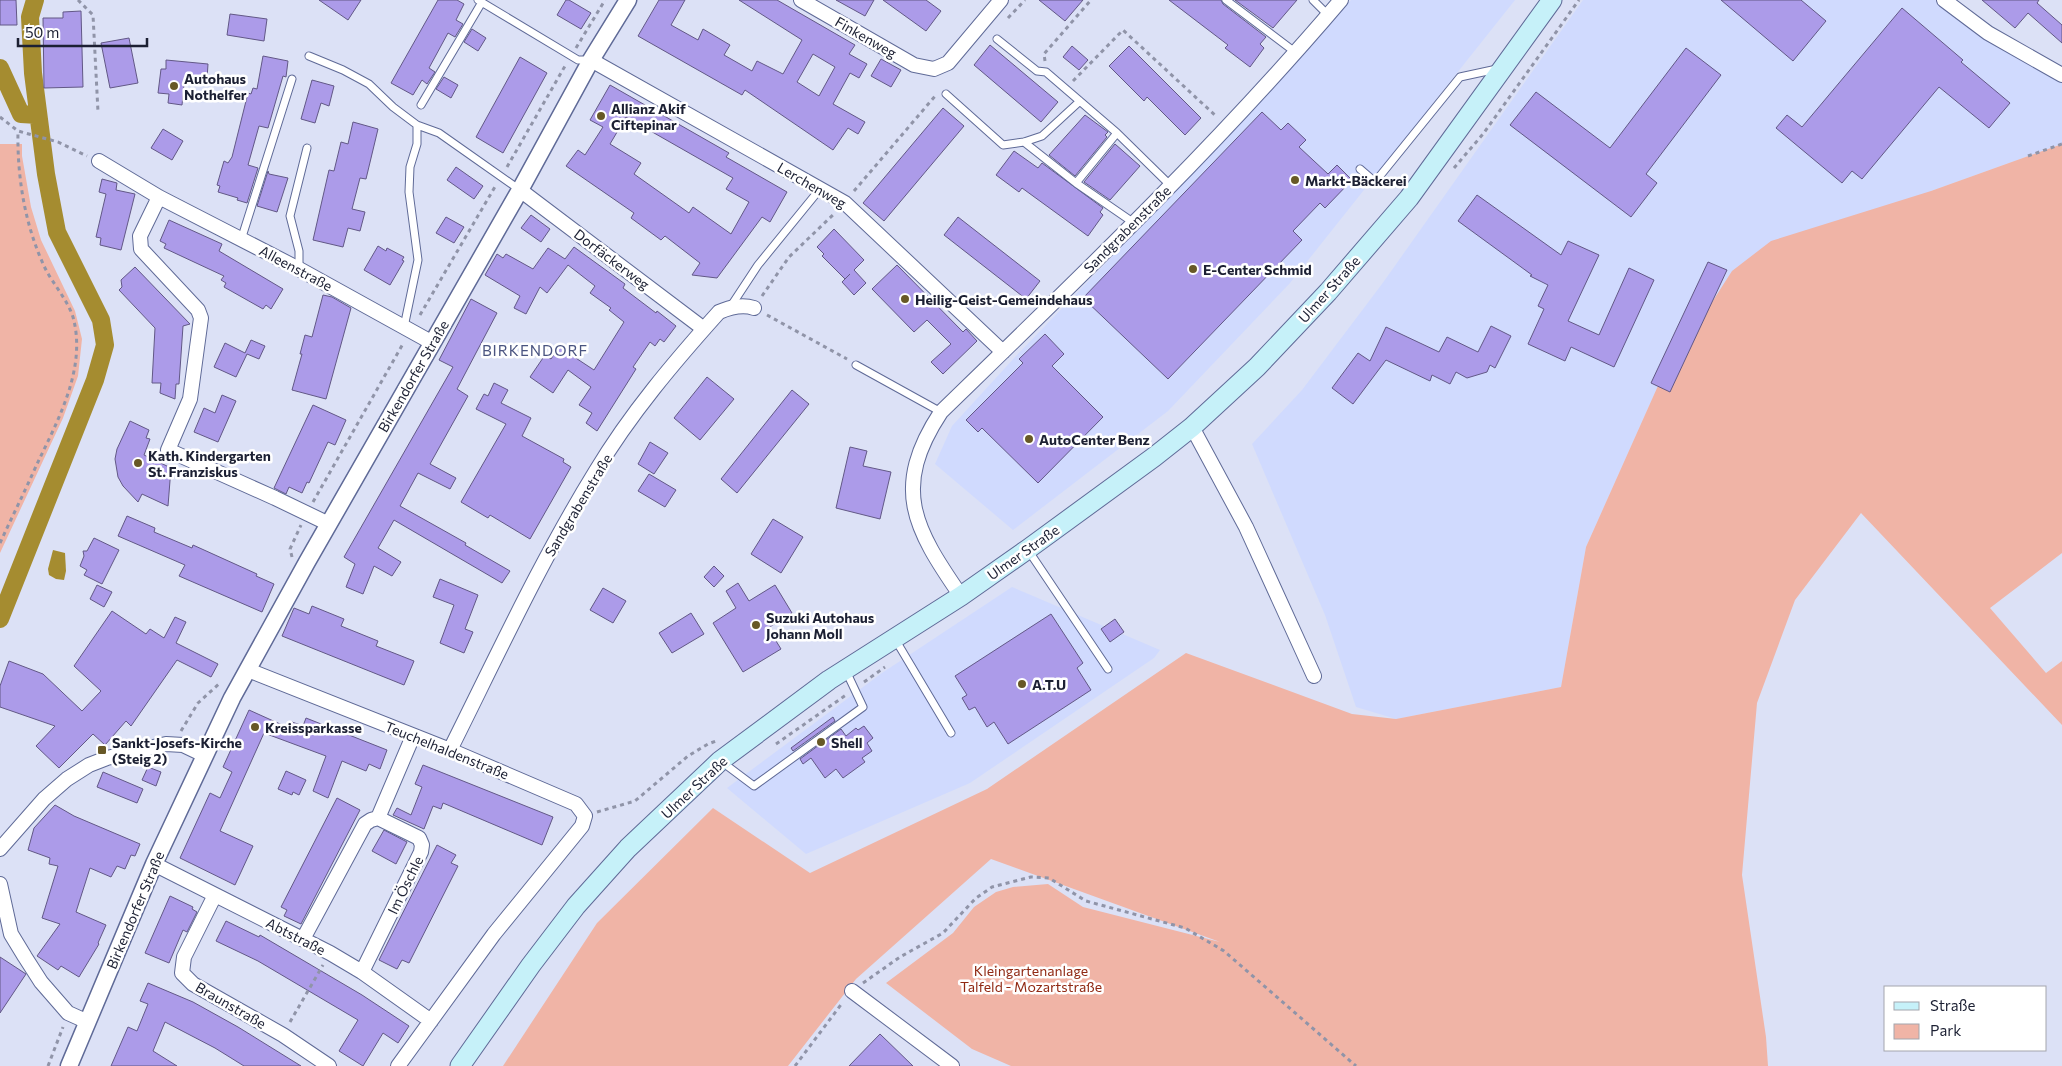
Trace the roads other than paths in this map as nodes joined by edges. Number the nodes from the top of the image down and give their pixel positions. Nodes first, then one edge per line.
1 (628, 0) edge
2 (801, 0) edge
3 (1001, 0) edge
4 (1226, 0) edge
5 (1313, 0) edge
6 (1340, 0) edge
7 (1552, 0) edge
8 (1944, 0) edge
9 (480, 1) edge
10 (1328, 14) junction
11 (997, 40) dead end
12 (1294, 52) junction
13 (309, 56) dead end
14 (591, 60) junction
15 (1502, 68) junction
16 (2062, 76) edge
17 (292, 79) dead end
18 (943, 91) road end
19 (1080, 100) junction
20 (421, 105) dead end
21 (418, 125) junction
22 (1117, 133) junction
23 (1024, 142) junction
24 (307, 148) dead end
25 (99, 161) road end
26 (1360, 169) dead end
27 (1076, 183) junction
28 (1170, 186) junction
29 (820, 189) junction
30 (520, 190) junction
31 (159, 197) junction
32 (1134, 223) junction
33 (242, 240) junction
34 (299, 269) junction
35 (730, 307) junction
36 (754, 308) road end
37 (408, 328) junction
38 (704, 329) junction
39 (431, 342) junction
40 (1003, 352) junction
41 (856, 364) road end
42 (941, 412) junction
43 (1192, 426) junction
44 (329, 524) junction
45 (1028, 549) junction
46 (961, 596) junction
47 (899, 646) junction
48 (1108, 669) dead end
49 (248, 670) junction
50 (845, 670) junction
51 (1314, 676) dead end
52 (951, 733) dead end
53 (413, 736) junction
54 (450, 750) junction
55 (204, 756) junction
56 (720, 760) junction
57 (378, 818) junction
58 (0, 849) edge
59 (154, 864) junction
60 (0, 884) edge
61 (215, 895) junction
62 (303, 939) junction
63 (362, 972) junction
64 (852, 991) road end
65 (431, 1021) junction
66 (88, 1022) junction
67 (69, 1066) edge
68 (329, 1066) edge
69 (398, 1066) edge
70 (460, 1066) edge
71 (952, 1066) edge

1 - 14 street, Birkendorfer Straße
2 - 3 street, Finkenweg
4 - 12 lane
5 - 10 lane
6 - 10 street, Sandgrabenstraße
7 - 15 main road, Ulmer Straße
8 - 16 street
9 - 14 lane
9 - 20 lane
10 - 12 street, Sandgrabenstraße
11 - 19 lane
12 - 28 street, Sandgrabenstraße
13 - 21 lane
14 - 29 street, Lerchenweg
14 - 30 street, Birkendorfer Straße
15 - 26 lane
15 - 43 main road, Ulmer Straße
17 - 33 lane
18 - 23 lane
19 - 22 lane
19 - 23 lane
21 - 30 lane
21 - 37 lane
22 - 27 lane
22 - 28 lane
23 - 27 lane
24 - 34 lane
25 - 31 street, Alleenstraße
27 - 32 lane
28 - 32 street, Sandgrabenstraße
29 - 35 lane
29 - 40 street, Lerchenweg
30 - 38 street, Dorfäckerweg
30 - 39 street, Birkendorfer Straße
31 - 33 street, Alleenstraße
31 - 44 street
32 - 40 street, Sandgrabenstraße
33 - 34 street, Alleenstraße
34 - 37 street, Alleenstraße
35 - 36 street
35 - 38 street, Sandgrabenstraße
37 - 39 street, Alleenstraße
38 - 54 street, Sandgrabenstraße
39 - 44 street, Birkendorfer Straße
40 - 42 street, Sandgrabenstraße
41 - 42 lane
42 - 46 street, Sandgrabenstraße
43 - 45 main road, Ulmer Straße
43 - 51 street
44 - 49 street, Birkendorfer Straße
45 - 46 main road, Ulmer Straße
45 - 48 lane
46 - 47 main road, Ulmer Straße
47 - 50 main road, Ulmer Straße
47 - 52 lane
49 - 53 street, Teuchelhaldenstraße
49 - 55 street, Birkendorfer Straße
50 - 56 main road, Ulmer Straße
50 - 56 lane
53 - 54 street, Teuchelhaldenstraße
53 - 57 street
54 - 65 street, Teuchelhaldenstraße
55 - 58 street
55 - 59 street, Birkendorfer Straße
56 - 70 main road, Ulmer Straße
57 - 62 street
57 - 63 street, Im Öschle
59 - 61 street, Abtstraße
59 - 66 street, Birkendorfer Straße
60 - 66 street
61 - 62 street, Abtstraße
61 - 68 street, Braunstraße
62 - 63 street, Abtstraße
63 - 65 street, Abtstraße
64 - 71 street
65 - 69 street
66 - 67 street, Birkendorfer Straße

